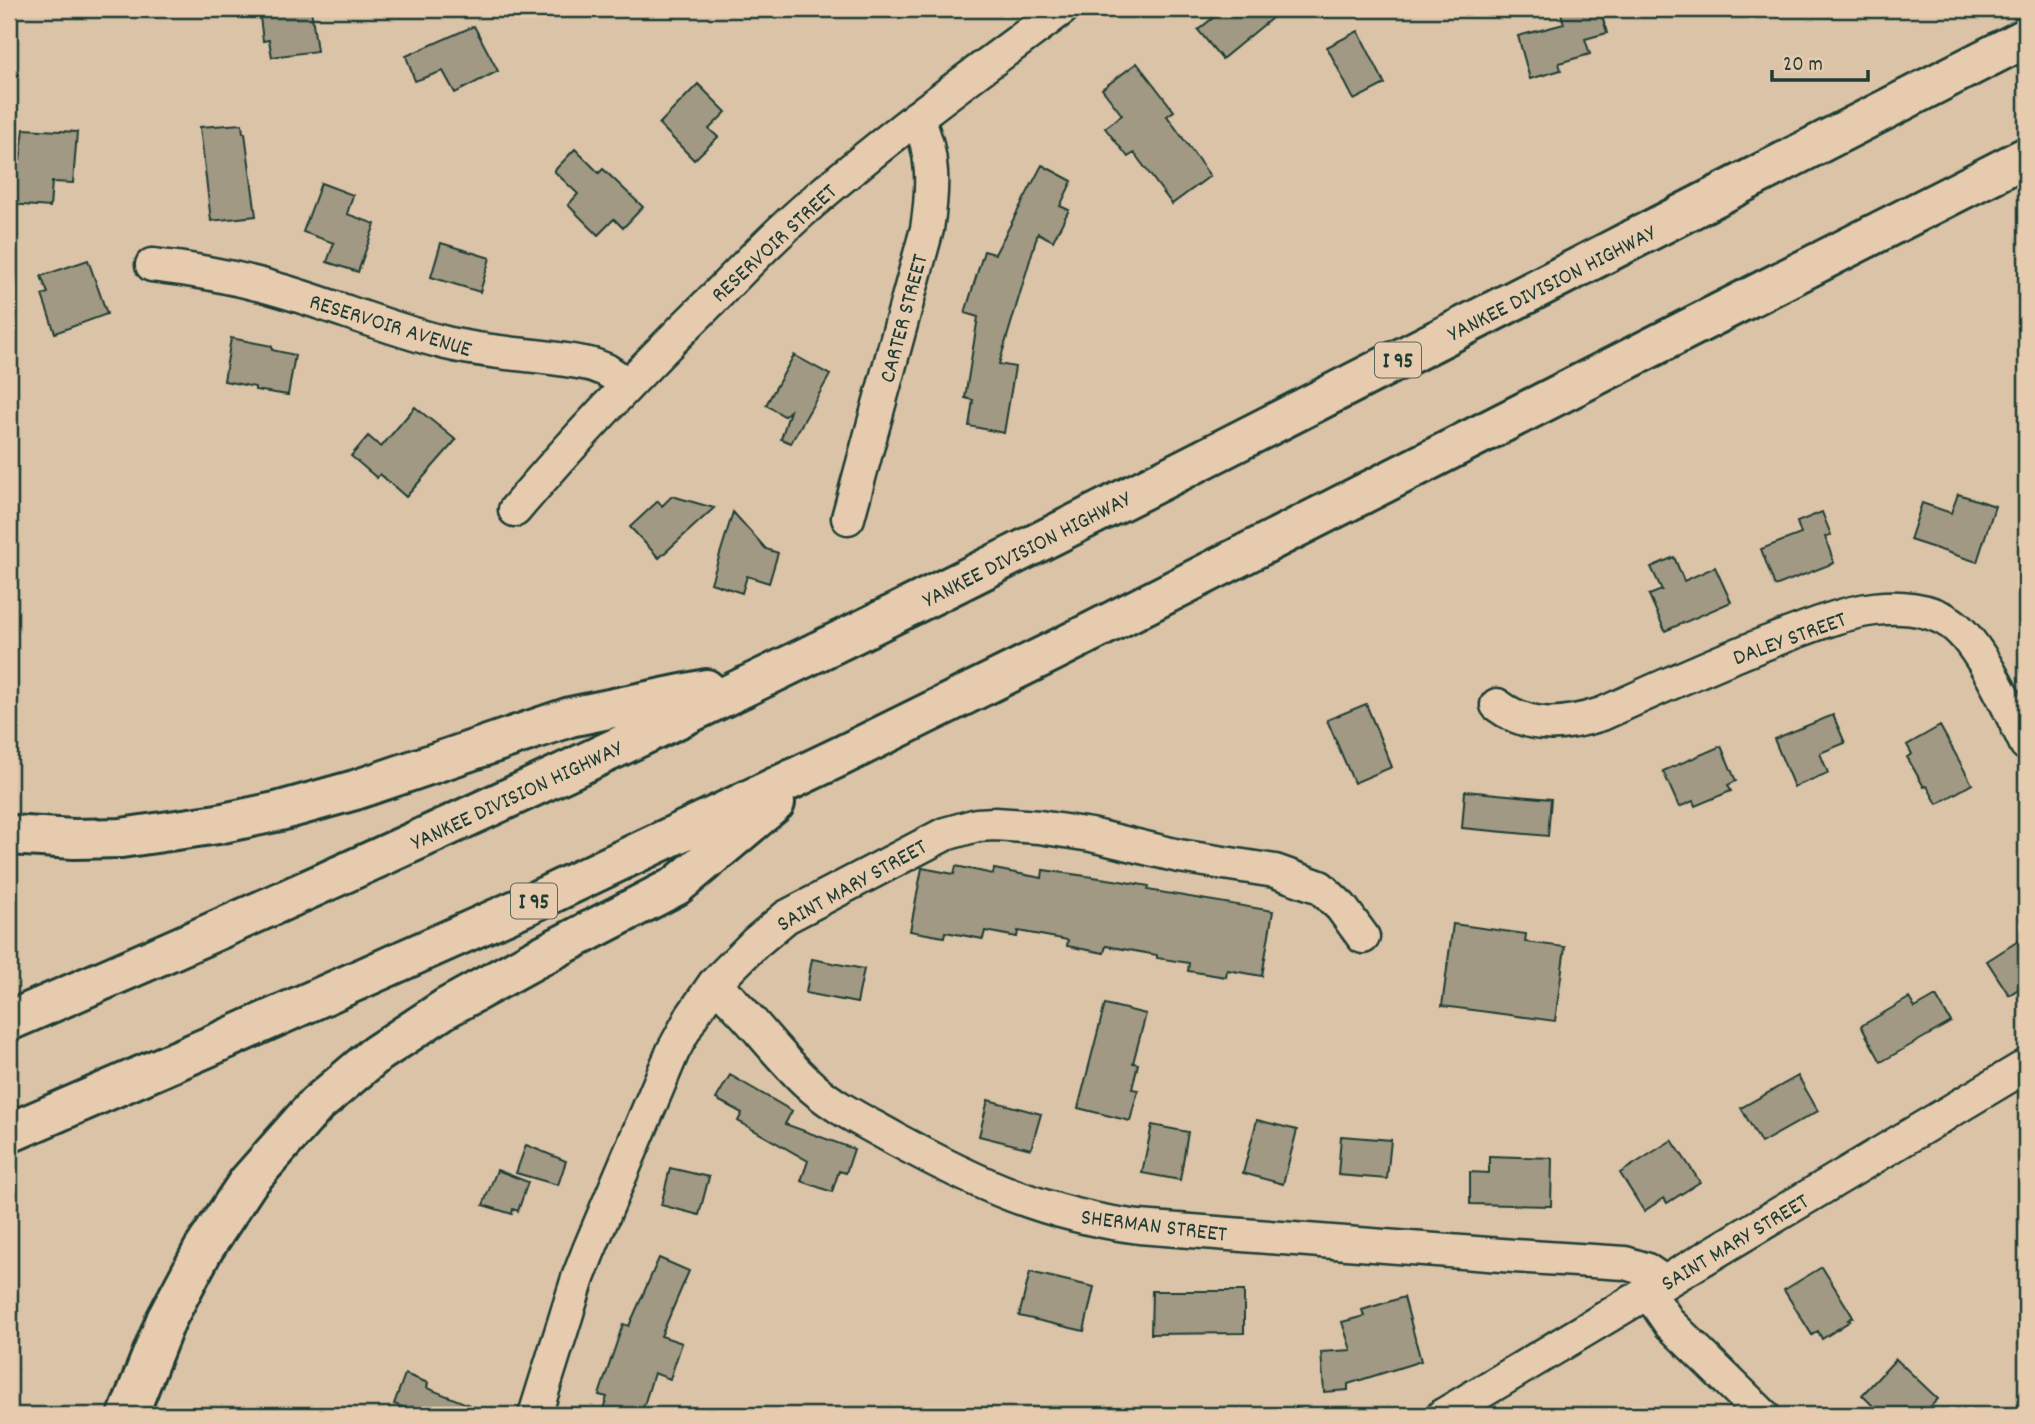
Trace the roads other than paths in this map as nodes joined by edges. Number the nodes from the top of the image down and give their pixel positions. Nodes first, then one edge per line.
1 (1062, 9) edge
2 (2026, 38) edge
3 (917, 117) junction
4 (2026, 157) edge
5 (152, 265) dead end
6 (627, 384) junction
7 (515, 510) dead end
8 (848, 518) dead end
9 (767, 676) junction
10 (1497, 705) dead end
11 (2026, 744) edge
12 (819, 766) junction
13 (9, 835) edge
14 (1363, 937) dead end
15 (714, 984) junction
16 (9, 1021) edge
17 (2026, 1066) edge
18 (9, 1133) edge
19 (1655, 1289) junction
20 (128, 1415) edge
21 (535, 1415) edge
22 (1443, 1415) edge
23 (1763, 1415) edge

1 - 3 street, RESERVOIR STREET
2 - 9 highway, YANKEE DIVISION HIGHWAY / I 95
3 - 6 street, RESERVOIR STREET
3 - 8 street, CARTER STREET
4 - 12 highway, I 95
5 - 6 street, RESERVOIR AVENUE
6 - 7 street, RESERVOIR STREET
9 - 13 highway
9 - 16 highway, YANKEE DIVISION HIGHWAY / I 95
10 - 11 street, DALEY STREET
12 - 18 highway, I 95
12 - 20 highway
14 - 15 street, SAINT MARY STREET
15 - 19 street, SHERMAN STREET
15 - 21 street, SAINT MARY STREET
17 - 19 street, SAINT MARY STREET
19 - 22 street, SAINT MARY STREET
19 - 23 street, SHERMAN STREET

